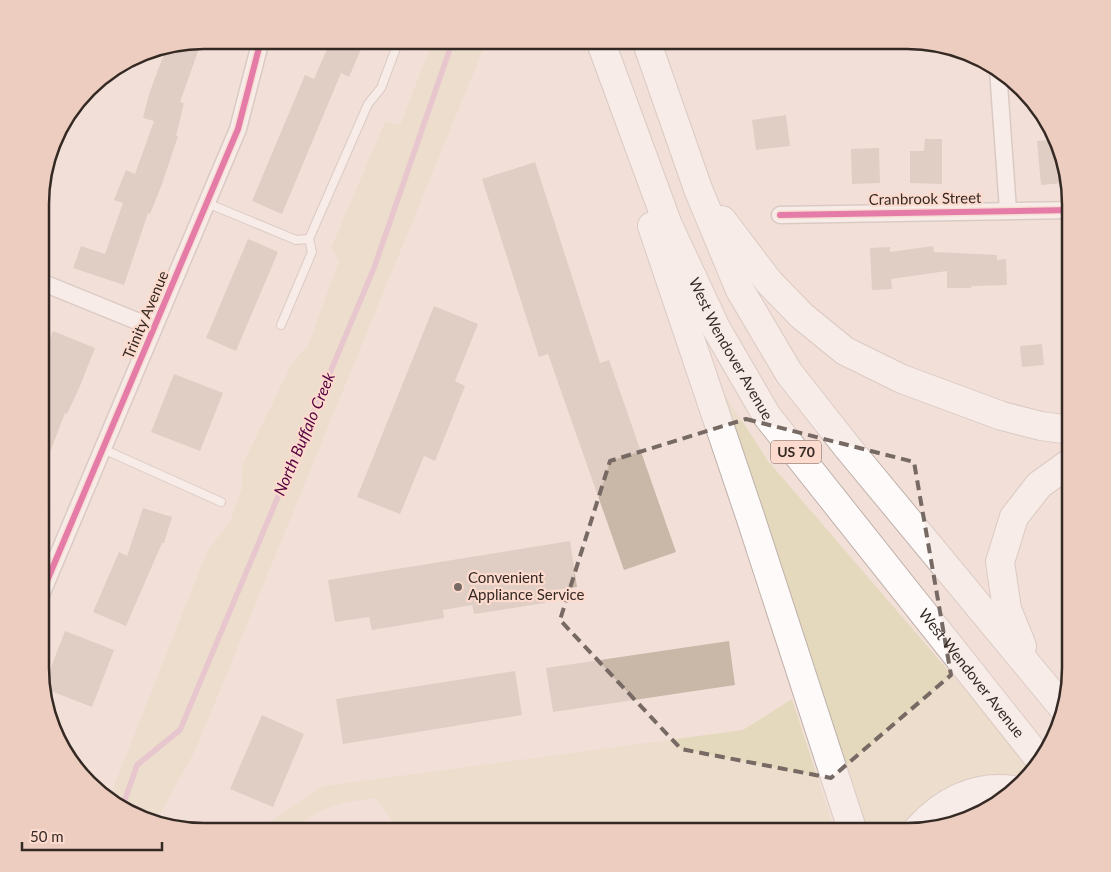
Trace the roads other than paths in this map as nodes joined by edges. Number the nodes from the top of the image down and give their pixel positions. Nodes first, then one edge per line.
1 (259, 49) edge
2 (396, 49) edge
3 (603, 49) edge
4 (649, 49) edge
5 (999, 79) edge
6 (622, 101) junction
7 (698, 189) junction
8 (207, 203) junction
9 (1008, 210) junction
10 (1062, 210) edge
11 (780, 215) dead end
12 (309, 238) junction
13 (49, 285) edge
14 (281, 325) dead end
15 (154, 328) junction
16 (1062, 429) edge
17 (103, 450) junction
18 (1062, 468) edge
19 (221, 502) dead end
20 (49, 574) edge
21 (1031, 670) junction
22 (1058, 702) edge
23 (1036, 754) edge
24 (1004, 789) edge
25 (924, 822) edge
26 (850, 823) edge

1 - 8 street, Trinity Avenue
2 - 12 lane
3 - 6 highway, West Wendover Avenue / US 70
4 - 7 highway, US 70
5 - 9 street
6 - 23 highway, West Wendover Avenue / US 70
6 - 26 highway
7 - 16 highway
7 - 21 highway, US 70
8 - 12 lane
8 - 15 street, Trinity Avenue
9 - 10 street, Cranbrook Street
9 - 11 street, Cranbrook Street
12 - 14 lane
13 - 15 street
15 - 17 street, Trinity Avenue
17 - 19 lane
17 - 20 street, Trinity Avenue
18 - 21 highway
21 - 22 highway, US 70
24 - 25 highway

